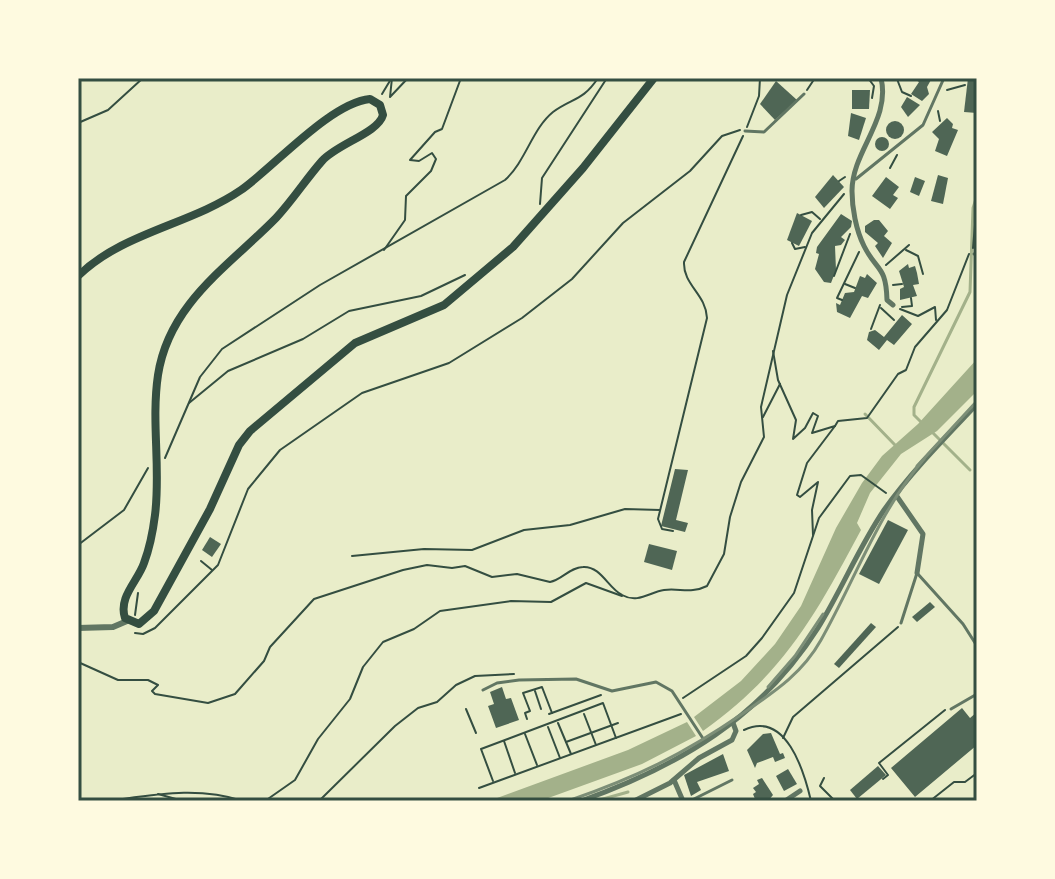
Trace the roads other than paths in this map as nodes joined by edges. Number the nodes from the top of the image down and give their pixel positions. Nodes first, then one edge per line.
1 (654, 78) edge
2 (881, 78) edge
3 (944, 78) edge
4 (804, 94) road end
5 (745, 131) road end
6 (852, 184) junction
7 (78, 276) edge
8 (893, 305) dead end
9 (977, 404) edge
10 (896, 495) junction
11 (917, 573) junction
12 (131, 622) junction
13 (901, 623) road end
14 (78, 628) edge
15 (977, 646) edge
16 (483, 690) dead end
17 (977, 694) edge
18 (951, 709) road end
19 (733, 723) junction
20 (706, 743) junction
21 (674, 780) junction
22 (732, 780) dead end
23 (800, 791) dead end
24 (581, 801) edge
25 (634, 801) edge
26 (683, 801) edge
27 (690, 801) edge
28 (785, 801) edge

1 - 12 main road
2 - 6 street
3 - 6 lane
4 - 5 lane
6 - 8 street
7 - 12 main road
9 - 10 street
10 - 11 street
10 - 19 street
11 - 13 lane
11 - 15 lane
12 - 14 street
16 - 20 lane
17 - 18 lane
19 - 20 street
19 - 21 street
20 - 24 street
21 - 25 street
21 - 26 street
22 - 27 lane
23 - 28 street

